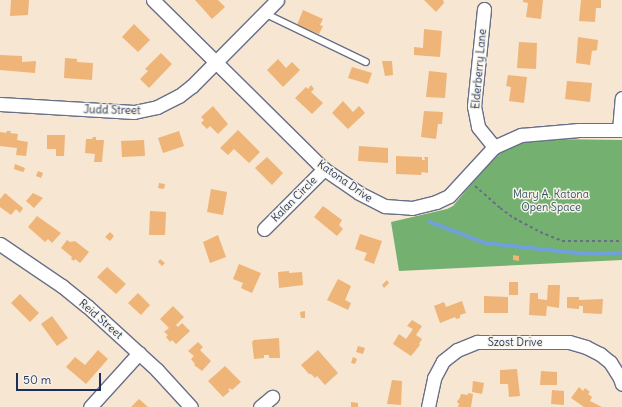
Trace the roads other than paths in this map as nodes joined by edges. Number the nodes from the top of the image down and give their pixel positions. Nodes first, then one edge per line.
1 (153, 0) edge
2 (277, 0) edge
3 (484, 9) dead end
4 (264, 13) junction
5 (366, 62) dead end
6 (215, 63) junction
7 (622, 98) edge
8 (0, 104) edge
9 (620, 130) edge
10 (494, 147) junction
11 (324, 169) junction
12 (264, 229) dead end
13 (0, 244) edge
14 (139, 353) junction
15 (622, 384) edge
16 (272, 397) dead end
17 (90, 407) edge
18 (192, 407) edge
19 (260, 407) edge
20 (428, 407) edge

1 - 6 street, Katona Drive
2 - 4 street, Judd Street
3 - 10 street, Elderberry Lane
4 - 5 lane
4 - 6 street, Judd Street
6 - 8 street, Judd Street
6 - 11 street, Katona Drive
7 - 9 street
9 - 10 street, Katona Drive
10 - 11 street, Katona Drive
11 - 12 street, Kalan Circle
13 - 14 street, Reid Street
14 - 17 street
14 - 18 street, Reid Street
15 - 20 street, Szost Drive
16 - 19 street

